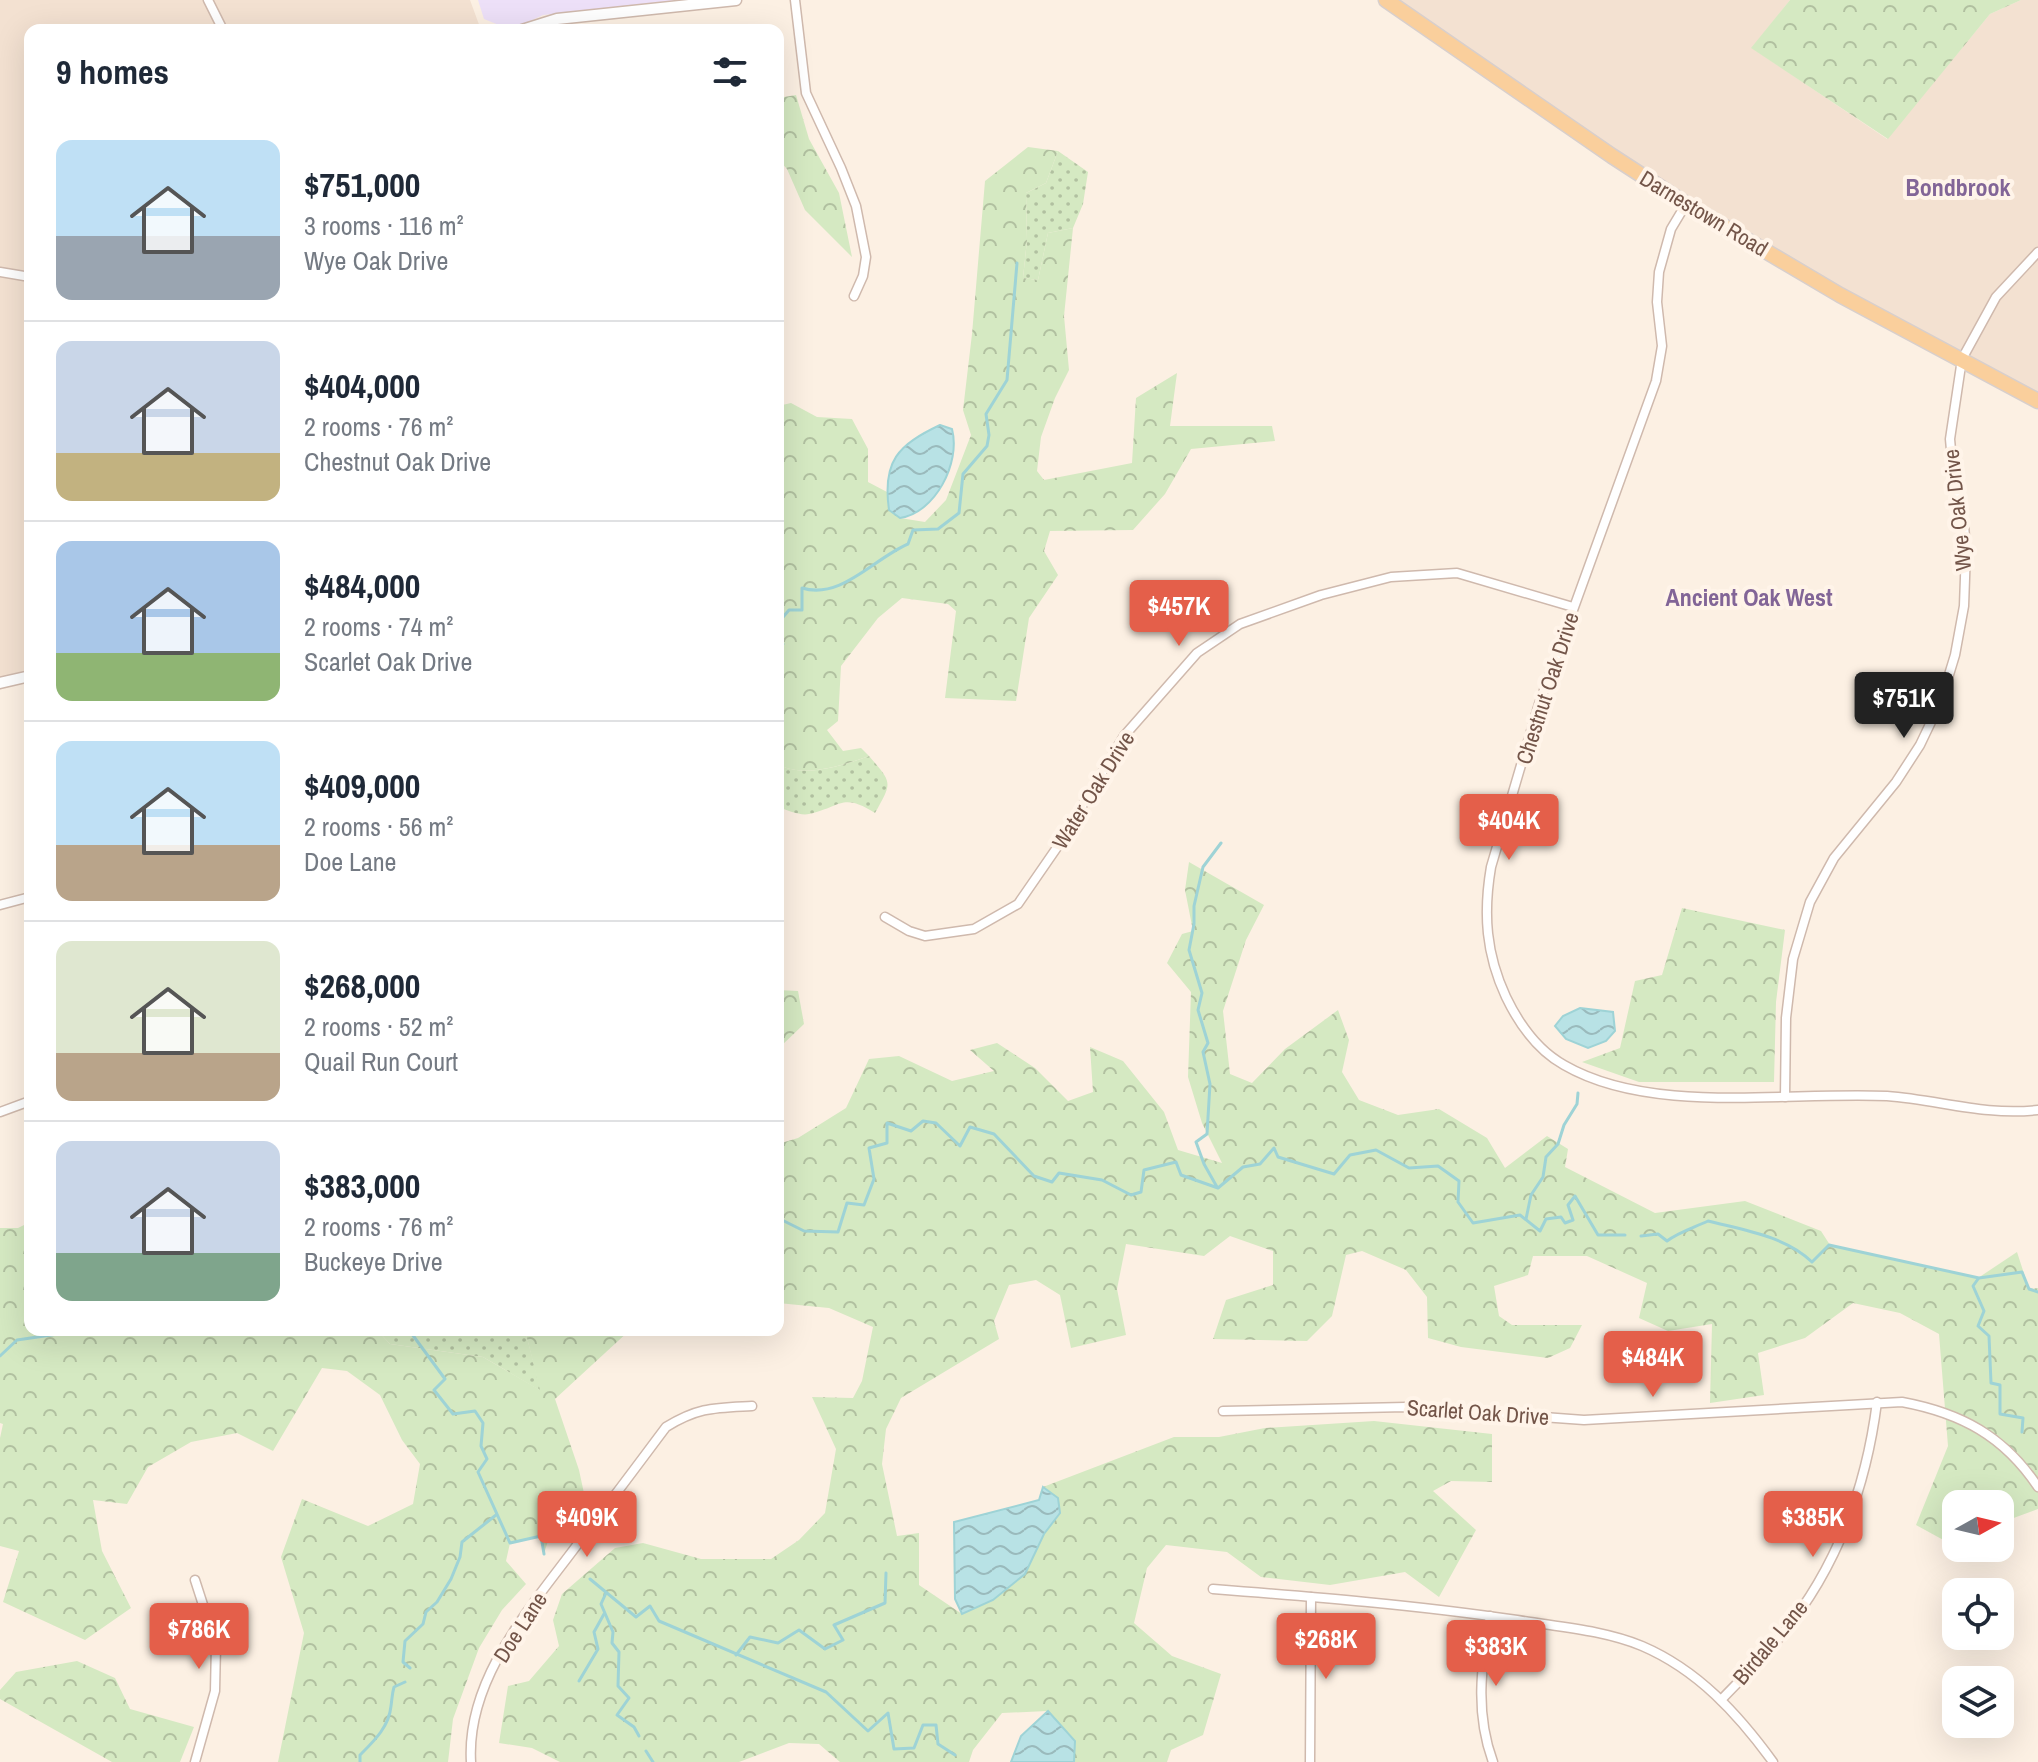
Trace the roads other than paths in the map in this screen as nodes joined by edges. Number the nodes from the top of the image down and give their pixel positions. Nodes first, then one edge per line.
1 (208, 0) edge
2 (736, 0) edge
3 (795, 0) edge
4 (1393, 2) edge
5 (220, 24) edge
6 (541, 24) edge
7 (1686, 204) junction
8 (2038, 252) edge
9 (0, 272) edge
10 (24, 276) edge
11 (854, 296) dead end
12 (1962, 359) junction
13 (2038, 401) edge
14 (1573, 607) junction
15 (24, 677) edge
16 (0, 683) edge
17 (24, 899) edge
18 (0, 905) edge
19 (885, 917) dead end
20 (1785, 1097) junction
21 (24, 1103) edge
22 (2038, 1110) edge
23 (0, 1112) edge
24 (1877, 1402) junction
25 (752, 1406) dead end
26 (1223, 1411) dead end
27 (2038, 1487) edge
28 (195, 1580) dead end
29 (1213, 1589) dead end
30 (1311, 1597) junction
31 (1490, 1616) junction
32 (1721, 1700) junction
33 (195, 1762) edge
34 (471, 1762) edge
35 (1310, 1762) edge
36 (1493, 1762) edge
37 (1773, 1762) edge

1 - 5 street
2 - 6 street
3 - 11 street
4 - 7 main road, Darnestown Road
7 - 12 main road, Darnestown Road
7 - 14 street, Chestnut Oak Drive
8 - 12 street
9 - 10 street
12 - 13 main road, Darnestown Road
12 - 20 street, Wye Oak Drive
14 - 19 street, Water Oak Drive
14 - 20 street, Chestnut Oak Drive
15 - 16 street
17 - 18 street
20 - 22 street, Chestnut Oak Drive
21 - 23 street
24 - 26 street, Scarlet Oak Drive
24 - 27 street, Scarlet Oak Drive
24 - 32 street, Birdale Lane
25 - 34 street, Doe Lane
28 - 33 street
29 - 30 street
30 - 31 street
30 - 35 street
31 - 32 street
31 - 36 street
32 - 37 street

